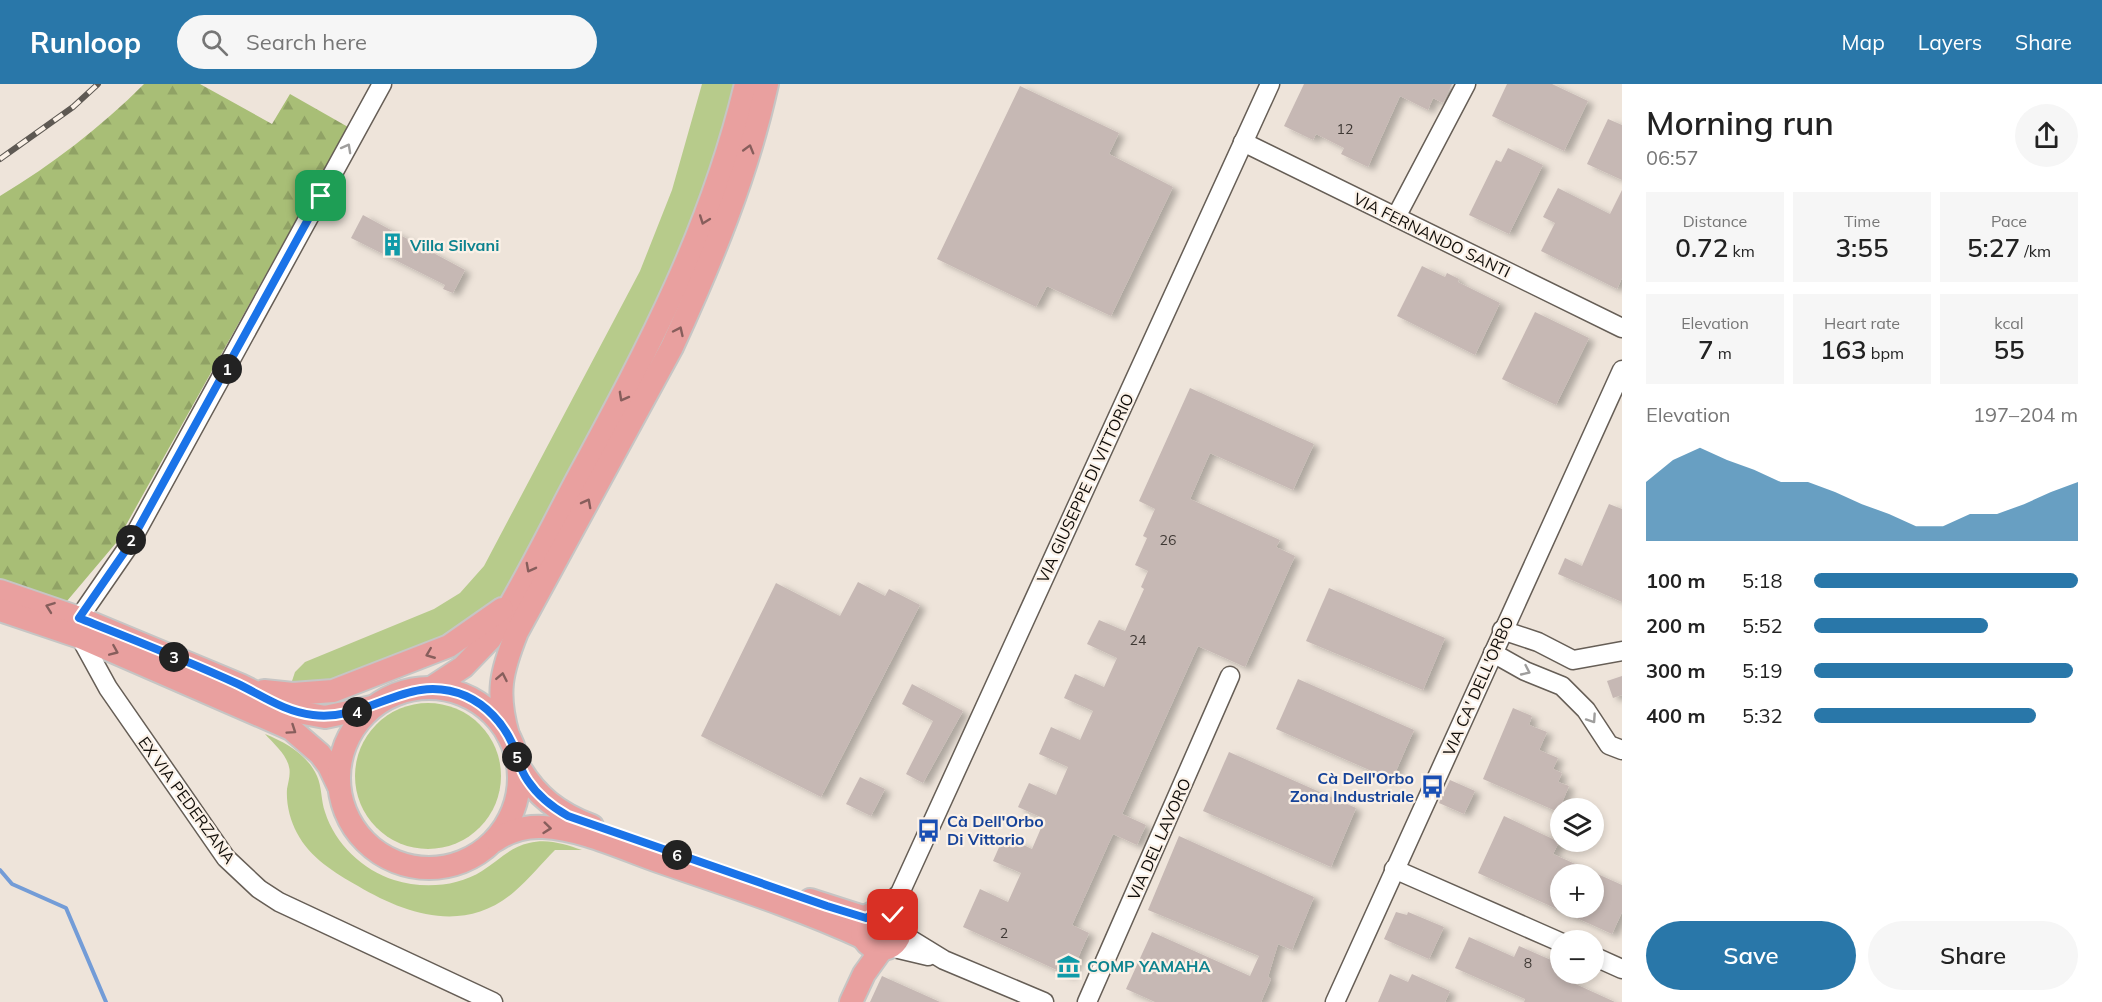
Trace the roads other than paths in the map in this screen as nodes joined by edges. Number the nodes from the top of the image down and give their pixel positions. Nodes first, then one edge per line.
1 (382, 84) edge
2 (746, 84) edge
3 (767, 84) edge
4 (1270, 84) edge
5 (1466, 84) edge
6 (1243, 142) junction
7 (1396, 217) junction
8 (1622, 328) edge
9 (1622, 370) edge
10 (0, 591) edge
11 (513, 599) junction
12 (0, 610) edge
13 (79, 627) junction
14 (1503, 630) junction
15 (1622, 651) edge
16 (1493, 653) junction
17 (1573, 660) junction
18 (1230, 676) dead end
19 (240, 685) junction
20 (1562, 686) junction
21 (431, 688) junction
22 (374, 707) junction
23 (508, 735) junction
24 (1622, 750) edge
25 (518, 765) junction
26 (339, 787) junction
27 (492, 843) junction
28 (1394, 869) junction
29 (881, 932) junction
30 (1550, 938) edge
31 (1604, 961) edge
32 (1622, 969) edge
33 (493, 1002) edge
34 (851, 1002) edge
35 (1044, 1002) edge
36 (1087, 1002) edge
37 (1335, 1002) edge

13 -> 1 street
2 -> 11 main road
23 -> 3 main road
4 - 6 street, VIA GIUSEPPE DI VITTORIO
5 - 7 street
6 - 7 street, VIA FERNANDO SANTI
6 - 29 street, VIA GIUSEPPE DI VITTORIO
7 - 8 street, VIA FERNANDO SANTI
9 - 14 street, VIA CA' DELL'ORBO
13 -> 10 main road
11 -> 19 main road
11 - 21 main road
12 - 13 main road
13 - 19 main road
13 -> 26 main road
13 - 33 street, EX VIA PEDERZANA
14 - 16 street, VIA CA' DELL'ORBO
14 - 17 street
15 - 17 street
16 -> 20 street
16 - 28 street, VIA CA' DELL'ORBO
17 - 20 street
18 - 36 street, VIA DEL LAVORO
19 - 22 main road
20 -> 24 street
21 - 22 main road
21 - 23 main road
22 - 26 main road
23 - 25 main road
25 - 27 main road
25 - 29 main road
26 - 27 main road
27 -> 29 main road
28 - 30 street
28 - 37 street, VIA CA' DELL'ORBO
29 - 34 main road
29 - 35 street
31 - 32 street

